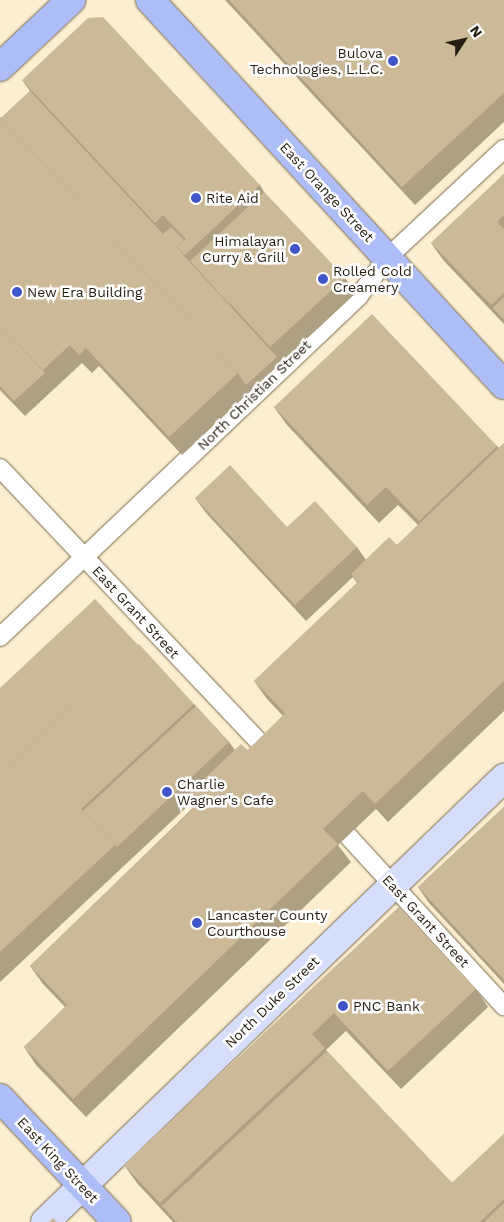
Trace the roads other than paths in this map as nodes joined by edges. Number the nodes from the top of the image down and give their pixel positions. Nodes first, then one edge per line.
1 (71, 0) edge
2 (150, 0) edge
3 (0, 67) edge
4 (504, 149) edge
5 (387, 258) junction
6 (504, 385) edge
7 (0, 468) edge
8 (84, 558) junction
9 (0, 637) edge
10 (272, 756) edge
11 (504, 778) edge
12 (348, 836) dead end
13 (393, 886) junction
14 (504, 1006) edge
15 (0, 1098) edge
16 (82, 1185) junction
17 (45, 1222) edge
18 (116, 1222) edge

1 - 3 main road
2 - 5 main road, East Orange Street
4 - 5 lane, North Christian Street
5 - 6 main road, East Orange Street
5 - 8 lane, North Christian Street
7 - 8 lane, East Grant Street
8 - 9 lane, North Christian Street
8 - 10 lane, East Grant Street
11 - 13 main road, North Duke Street
12 - 13 lane, East Grant Street
13 - 14 lane, East Grant Street
13 - 16 main road, North Duke Street
15 - 16 main road, East King Street
16 - 17 main road, North Duke Street
16 - 18 main road, East King Street

